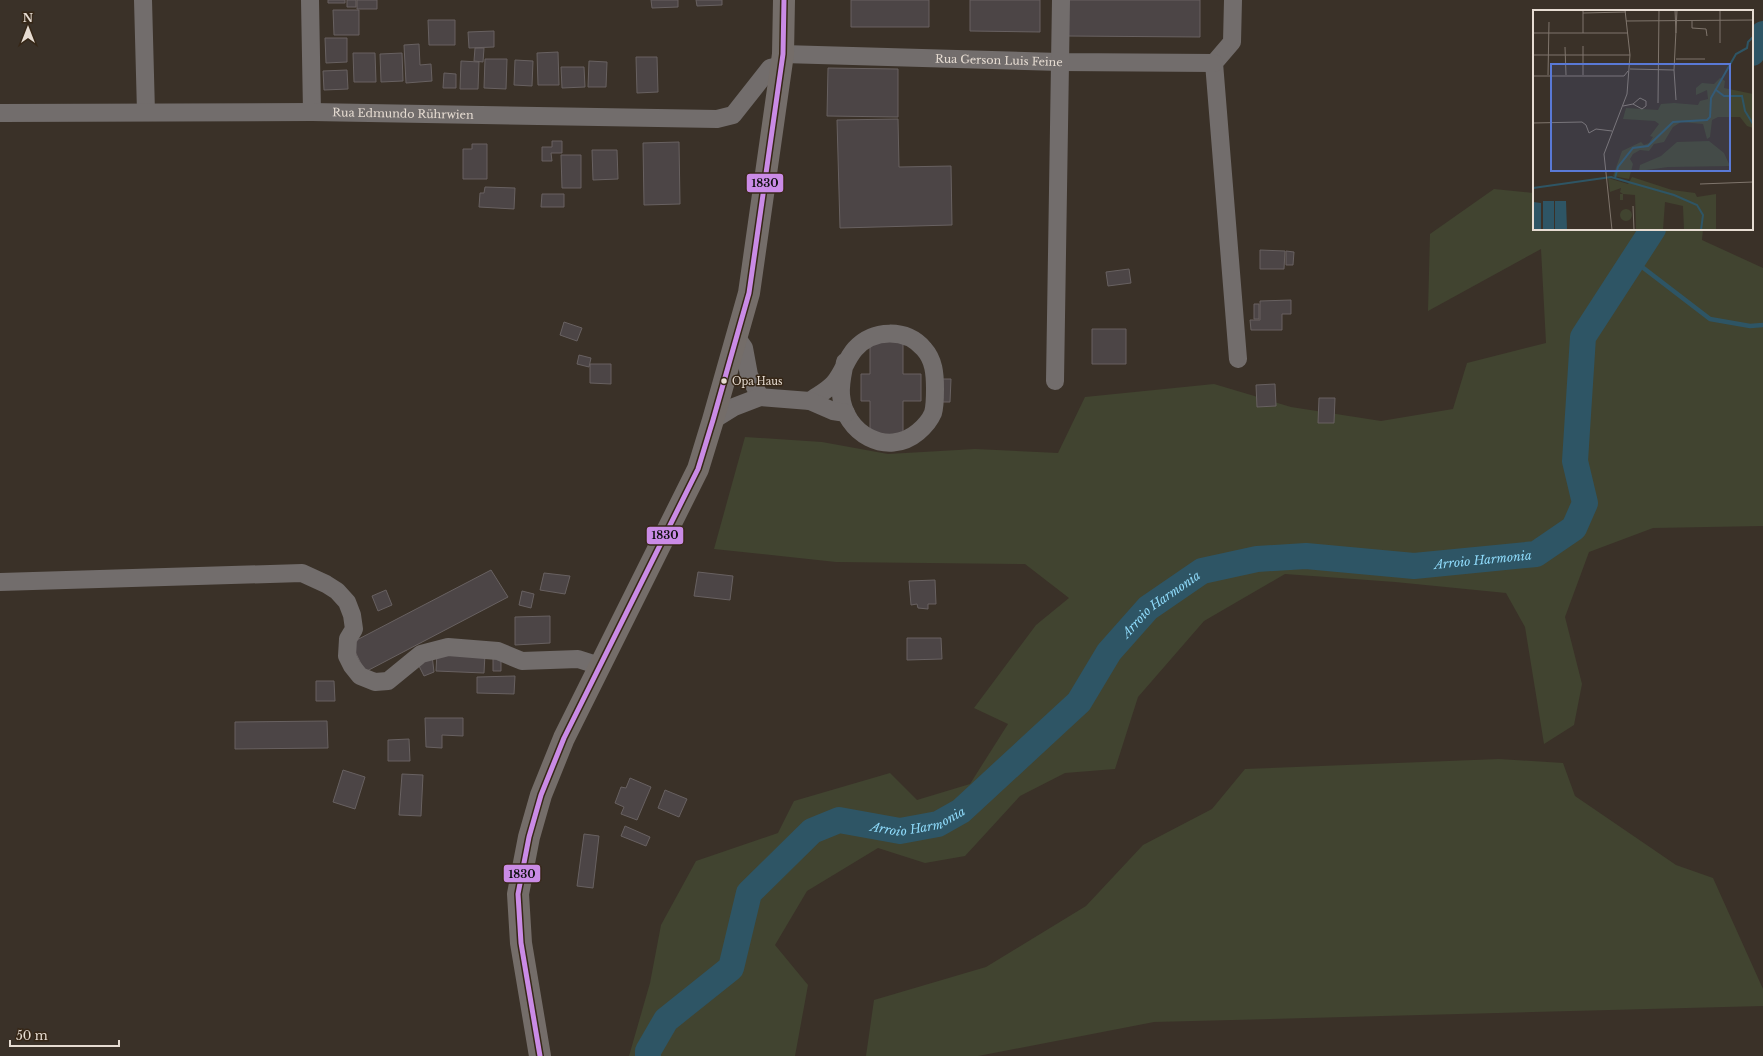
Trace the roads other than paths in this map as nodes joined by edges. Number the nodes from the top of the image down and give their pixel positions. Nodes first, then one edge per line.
1 (143, 0) edge
2 (310, 0) edge
3 (784, 0) edge
4 (1061, 0) edge
5 (1233, 0) edge
6 (782, 60) junction
7 (1060, 62) junction
8 (1214, 63) junction
9 (146, 112) junction
10 (312, 112) junction
11 (0, 113) edge
12 (737, 338) junction
13 (1238, 359) dead end
14 (845, 362) junction
15 (1055, 381) dead end
16 (760, 396) junction
17 (810, 401) junction
18 (846, 413) junction
19 (713, 420) junction
20 (0, 582) edge
21 (600, 666) junction
22 (540, 1056) edge

1 - 9 street
2 - 10 street
3 - 6 main road
4 - 7 street
5 - 8 street
6 - 7 street, Rua Gerson Luis Feine
6 - 10 street, Rua Edmundo Rührwien
6 - 12 main road
7 - 8 street, Rua Gerson Luis Feine
7 - 15 street
8 - 13 street
9 - 10 street, Rua Edmundo Rührwien
9 - 11 street, Rua Edmundo Rührwien
12 - 16 street
12 - 19 main road
14 - 17 street
14 - 18 street
14 - 18 street
16 - 17 street
16 - 19 street
17 - 18 street
19 - 21 main road
20 - 21 street
21 - 22 main road

